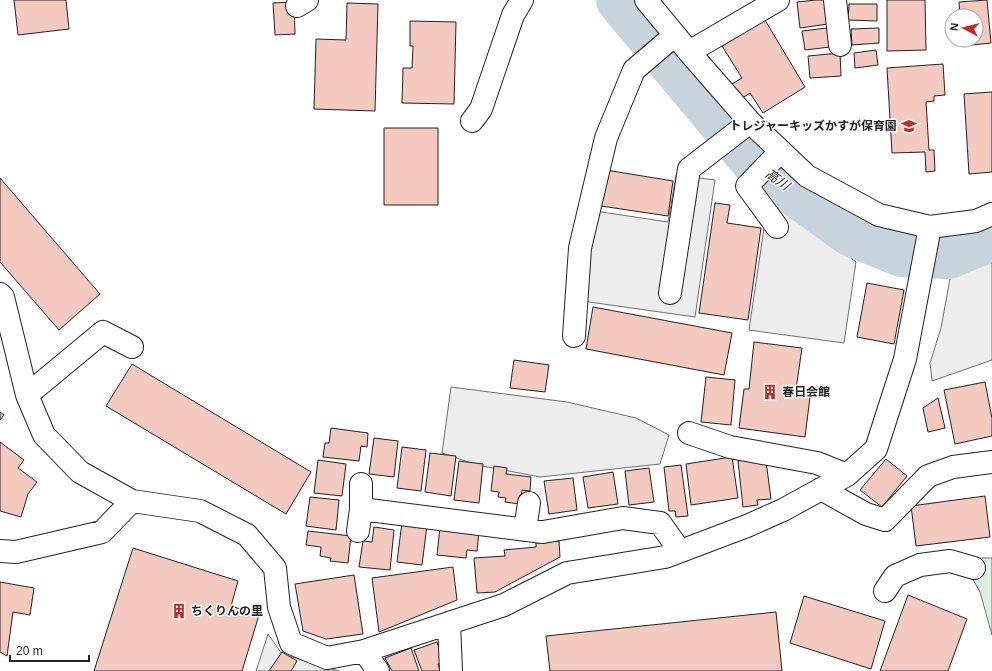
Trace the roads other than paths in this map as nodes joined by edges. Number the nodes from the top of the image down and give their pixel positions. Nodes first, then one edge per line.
1 (522, 0) edge
2 (646, 0) edge
3 (778, 0) edge
4 (835, 0) edge
5 (672, 38) junction
6 (840, 45) dead end
7 (688, 52) junction
8 (472, 121) dead end
9 (746, 126) junction
10 (776, 156) junction
11 (992, 214) edge
12 (776, 227) dead end
13 (929, 232) junction
14 (670, 293) dead end
15 (0, 294) edge
16 (574, 336) dead end
17 (132, 347) dead end
18 (27, 395) junction
19 (689, 433) dead end
20 (992, 462) edge
21 (847, 475) junction
22 (361, 484) dead end
23 (822, 489) junction
24 (132, 501) junction
25 (529, 503) dead end
26 (361, 509) junction
27 (525, 530) junction
28 (358, 531) dead end
29 (0, 551) edge
30 (680, 551) junction
31 (974, 568) dead end
32 (885, 591) dead end
33 (449, 623) junction
34 (364, 651) junction
35 (378, 671) edge
36 (452, 671) edge

1 - 8 street
2 - 5 street
3 - 7 street
4 - 6 street
5 - 7 street
5 - 16 street
7 - 9 street
9 - 10 street
9 - 14 street
10 - 12 street
10 - 13 street
11 - 13 street
13 - 21 street
15 - 18 street
17 - 18 street
18 - 24 street
19 - 21 street
20 - 23 street
21 - 23 street
22 - 26 street
23 - 30 street
24 - 29 street
24 - 34 street
25 - 27 street
26 - 27 street
26 - 28 street
27 - 30 street
30 - 33 street
31 - 32 street
33 - 34 street
33 - 36 street
34 - 35 street

